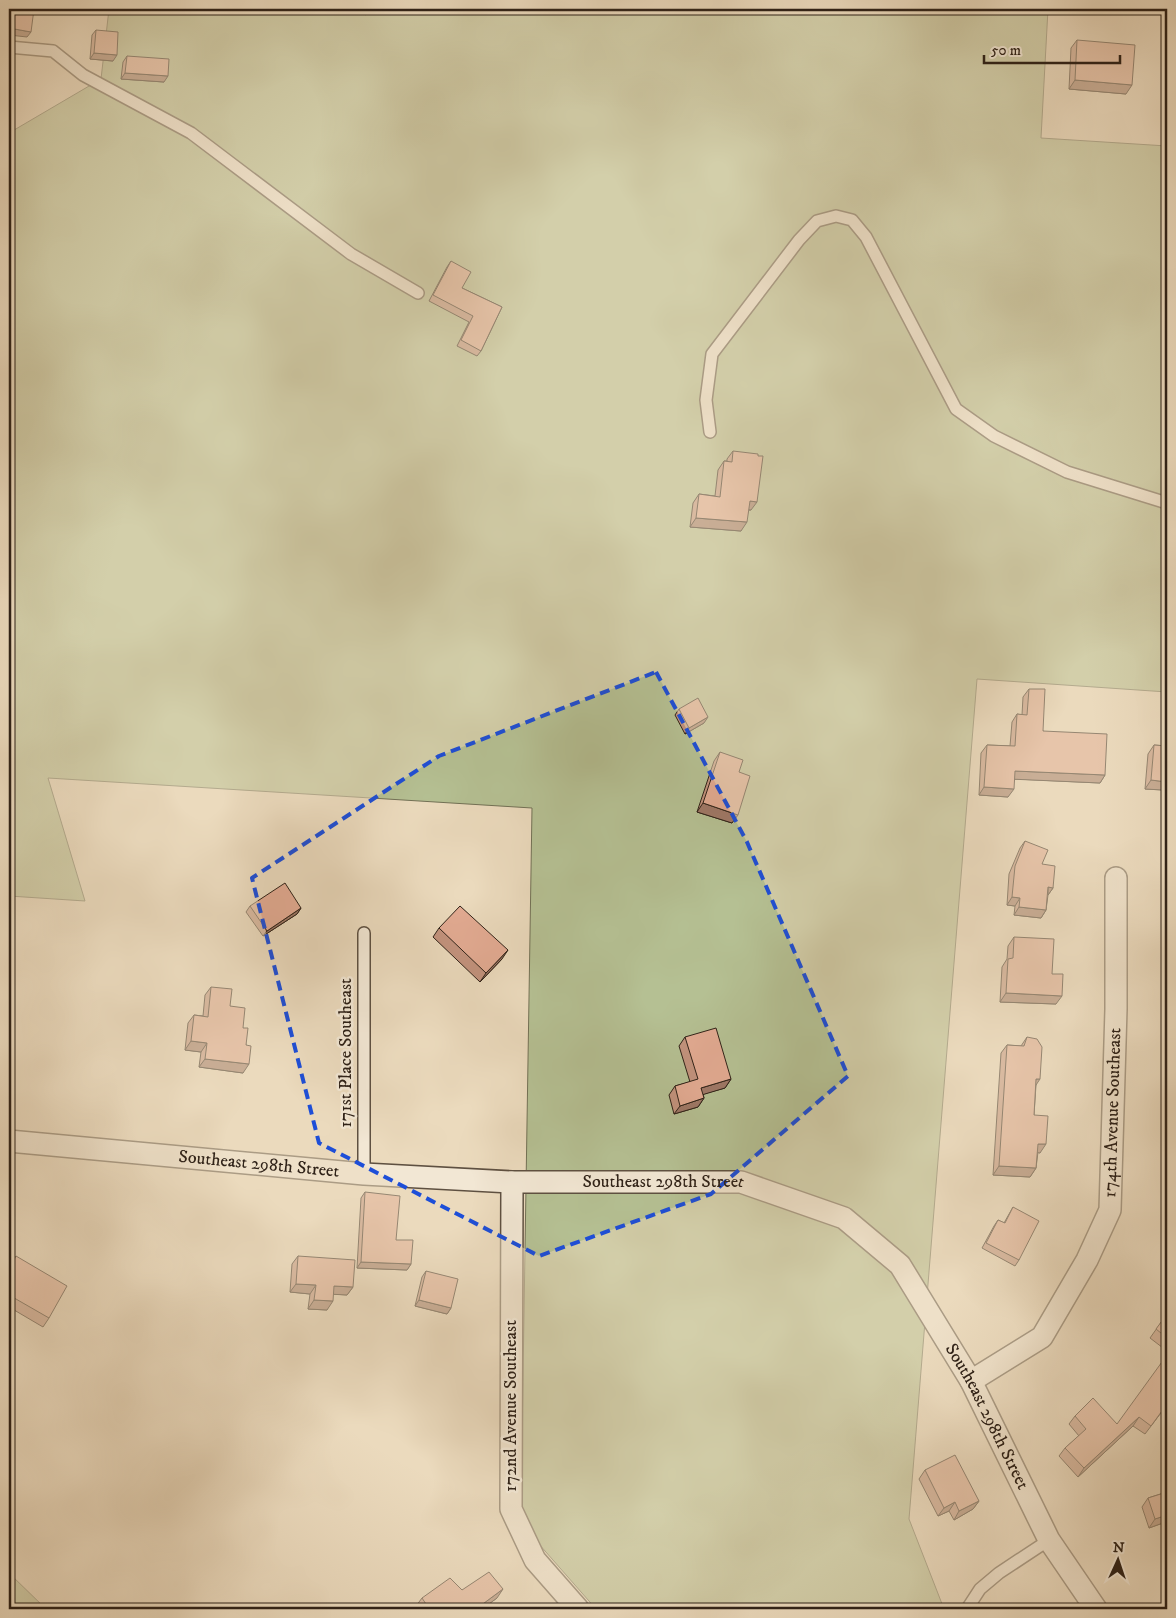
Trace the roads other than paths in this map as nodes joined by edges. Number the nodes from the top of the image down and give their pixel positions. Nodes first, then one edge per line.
1 (9, 48) edge
2 (418, 293) dead end
3 (710, 432) dead end
4 (1167, 503) edge
5 (1116, 878) dead end
6 (364, 933) dead end
7 (9, 1141) edge
8 (364, 1174) junction
9 (512, 1182) junction
10 (971, 1381) junction
11 (1049, 1540) junction
12 (578, 1609) edge
13 (967, 1609) edge
14 (1096, 1609) edge

1 - 2 lane
3 - 4 lane
5 - 10 street, 174th Avenue Southeast
6 - 8 lane, 171st Place Southeast
7 - 8 street, Southeast 298th Street
8 - 9 street, Southeast 298th Street
9 - 10 street, Southeast 298th Street
9 - 12 street, 172nd Avenue Southeast
10 - 11 street, Southeast 298th Street
11 - 13 lane
11 - 14 street, Southeast 298th Street

